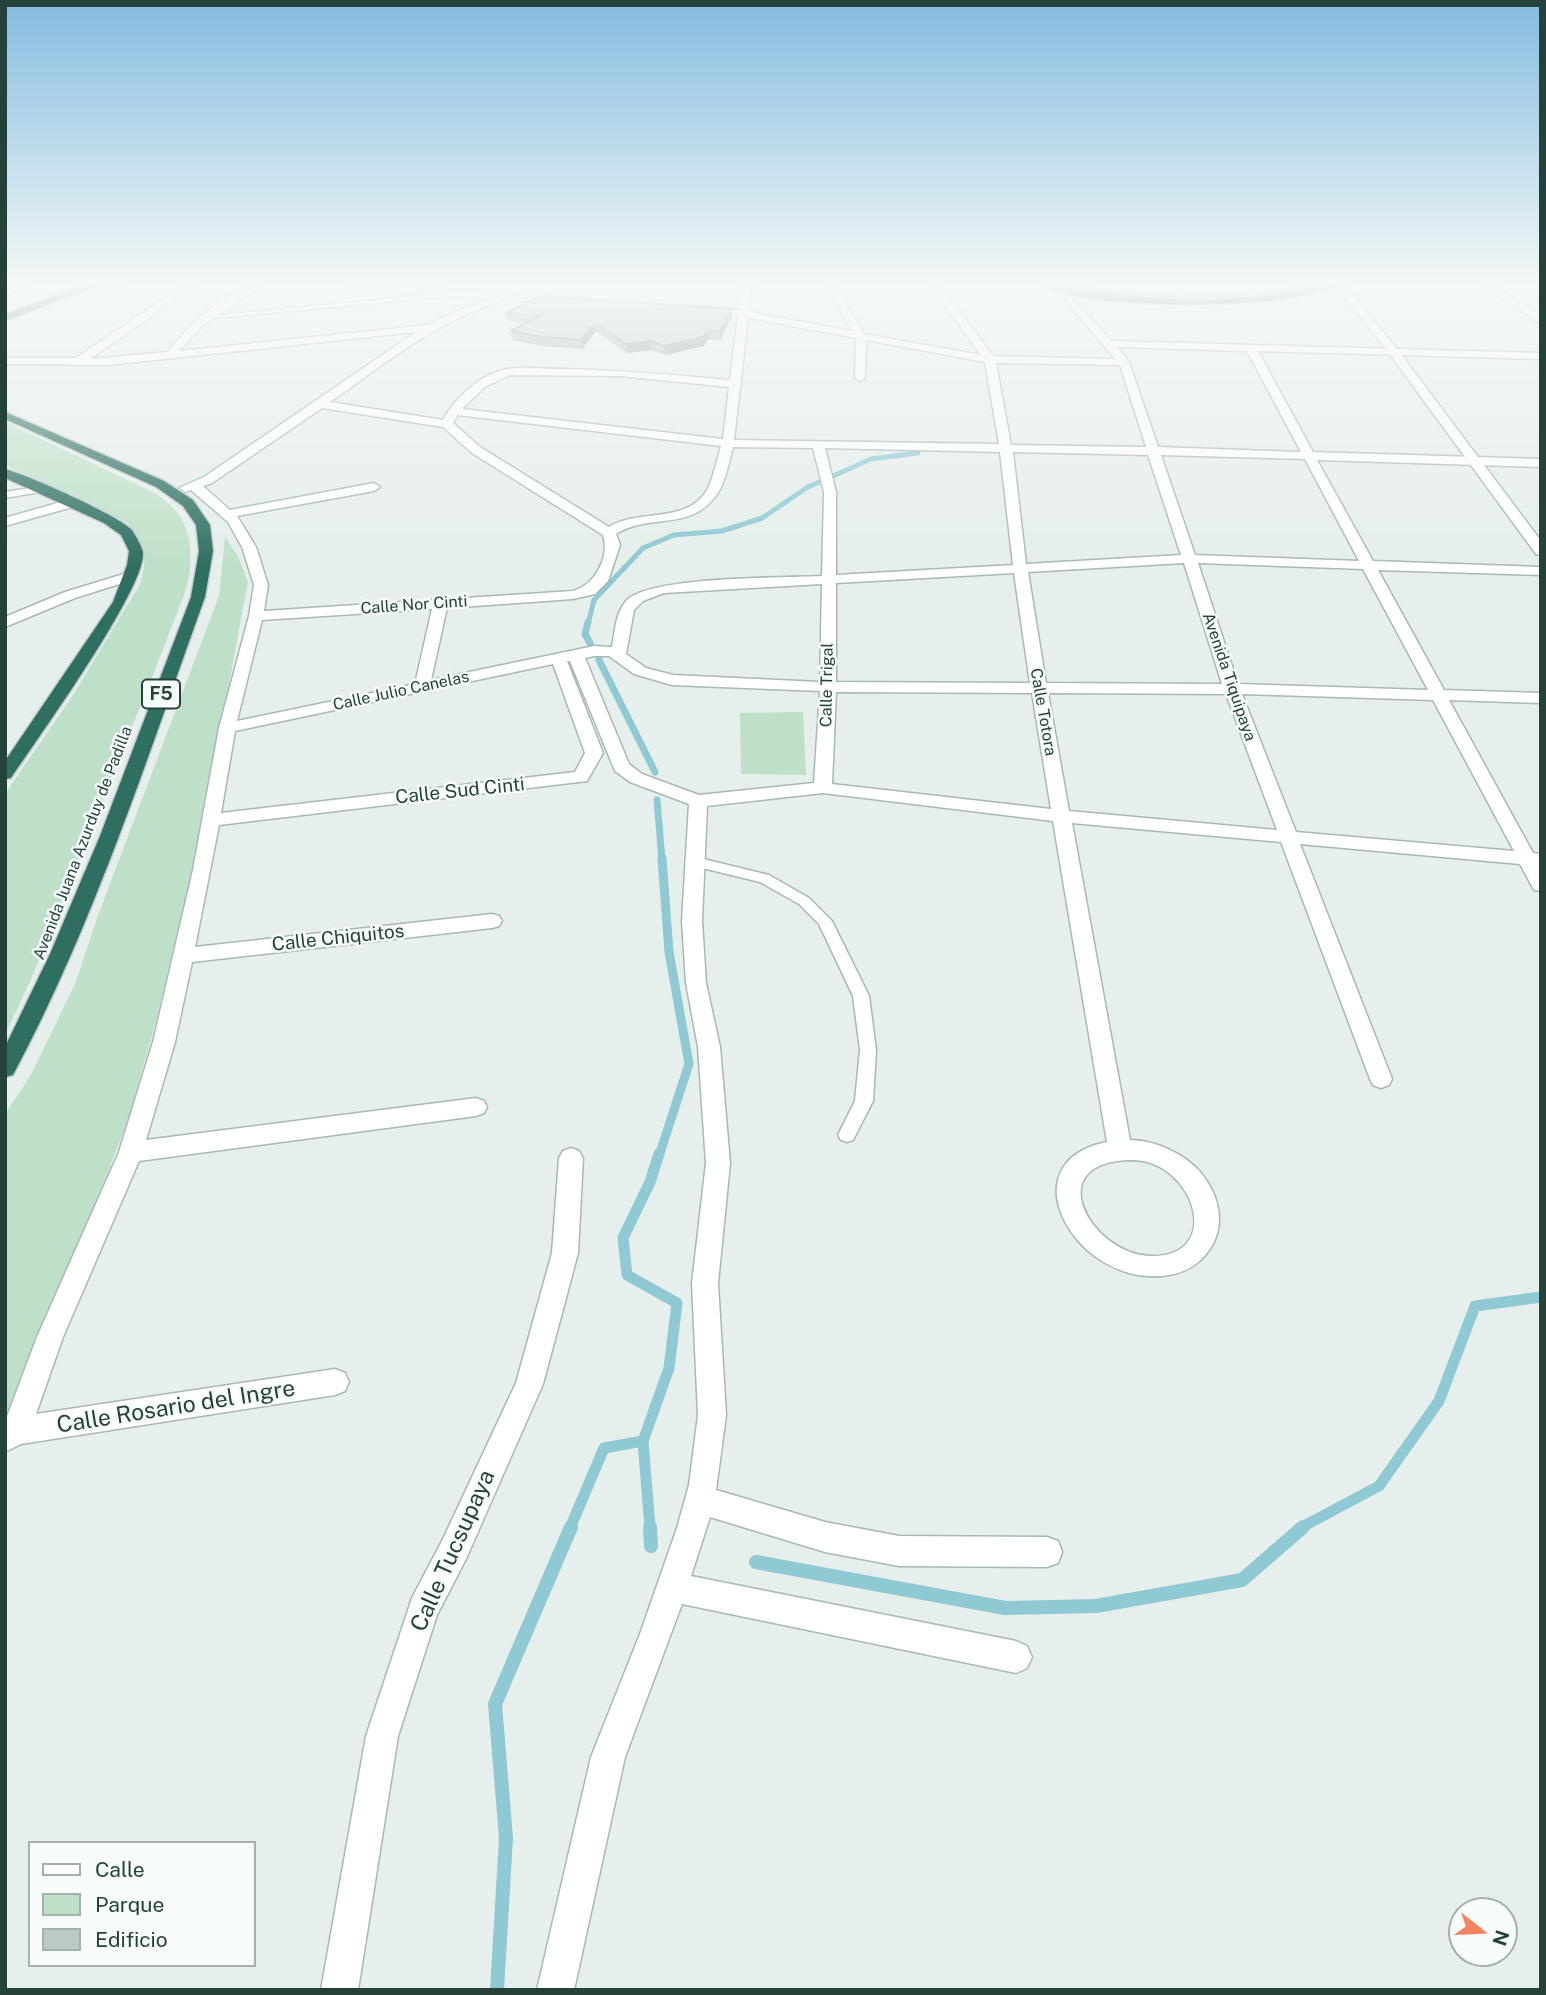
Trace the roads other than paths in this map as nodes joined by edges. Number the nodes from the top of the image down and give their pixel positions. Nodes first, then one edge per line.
1 (356, 378) edge
2 (493, 378) edge
3 (673, 378) edge
4 (736, 378) edge
5 (993, 378) edge
6 (1130, 378) edge
7 (1267, 378) edge
8 (1413, 378) edge
9 (735, 384) junction
10 (320, 404) junction
11 (5, 415) edge
12 (449, 417) junction
13 (728, 443) junction
14 (818, 445) junction
15 (1006, 448) junction
16 (1155, 451) junction
17 (1309, 456) junction
18 (1474, 461) junction
19 (1541, 463) edge
20 (5, 473) edge
21 (194, 485) junction
22 (374, 487) dead end
23 (43, 489) junction
24 (173, 492) junction
25 (5, 495) edge
26 (71, 503) junction
27 (227, 514) junction
28 (5, 522) edge
29 (609, 533) junction
30 (1541, 551) edge
31 (1188, 559) junction
32 (1368, 565) junction
33 (1020, 569) junction
34 (1541, 571) edge
35 (130, 576) junction
36 (828, 582) junction
37 (440, 604) junction
38 (256, 615) junction
39 (5, 623) edge
40 (618, 654) junction
41 (567, 656) junction
42 (422, 687) junction
43 (828, 687) junction
44 (1232, 688) junction
45 (1039, 689) junction
46 (1437, 694) junction
47 (1541, 698) edge
48 (227, 728) junction
49 (5, 774) edge
50 (823, 788) junction
51 (698, 801) junction
52 (1062, 816) junction
53 (211, 820) junction
54 (1287, 838) junction
55 (1534, 860) edge
56 (695, 862) junction
57 (1541, 885) edge
58 (492, 921) dead end
59 (183, 956) junction
60 (5, 1069) edge
61 (1381, 1079) dead end
62 (476, 1107) dead end
63 (847, 1135) dead end
64 (1120, 1151) junction
65 (131, 1153) junction
66 (571, 1158) dead end
67 (335, 1382) dead end
68 (10, 1435) edge
69 (699, 1499) junction
70 (1047, 1552) dead end
71 (672, 1587) junction
72 (1016, 1657) dead end
73 (339, 1990) edge
74 (555, 1990) edge

1 - 10 street
2 - 12 street
3 - 9 street
4 - 9 street
5 - 15 street, Calle Totora
6 - 16 street, Avenida Tiquipaya
7 - 17 street
8 - 18 street
9 - 13 street
10 - 12 street
10 - 21 street
11 - 24 highway, Avenida Juana Azurduy de Padilla / F5
12 - 13 street
12 - 29 street
13 - 14 street
13 - 29 street
14 - 15 street
14 - 36 street, Calle Trigal
15 - 16 street
15 - 33 street, Calle Totora
16 - 17 street
16 - 31 street, Avenida Tiquipaya
17 - 18 street
17 - 32 street
18 - 19 street
18 - 30 street
20 - 23 highway
21 - 24 street
21 - 27 street
22 - 27 street
23 - 25 lane
23 - 26 highway
24 - 60 highway, Avenida Juana Azurduy de Padilla / F5
26 - 28 street
26 - 35 highway
27 - 38 street
29 - 37 street, Calle Nor Cinti
31 - 32 street
31 - 33 street
31 - 44 street, Avenida Tiquipaya
32 - 34 street
32 - 46 street
33 - 36 street
33 - 45 street, Calle Totora
35 - 39 street
35 - 49 highway
36 - 40 street
36 - 43 street, Calle Trigal
37 - 38 street, Calle Nor Cinti
37 - 42 street
38 - 48 street
40 - 41 street, Calle Julio Canelas
40 - 43 street
41 - 42 street, Calle Julio Canelas
41 - 51 street
41 - 53 street, Calle Sud Cinti
42 - 48 street, Calle Julio Canelas
43 - 45 street
43 - 50 street, Calle Trigal
44 - 45 street
44 - 46 street
44 - 54 street, Avenida Tiquipaya
45 - 52 street, Calle Totora
46 - 47 street
46 - 55 street
48 - 53 street
50 - 51 street
50 - 52 street
51 - 56 street
52 - 54 street
52 - 64 street, Calle Totora
53 - 59 street
54 - 55 street
54 - 61 street, Avenida Tiquipaya
55 - 57 street
56 - 63 lane
56 - 69 street
58 - 59 street, Calle Chiquitos
59 - 65 street
62 - 65 street
64 - 64 street
65 - 68 street
66 - 73 street, Calle Tucsupaya
67 - 68 street, Calle Rosario del Ingre
69 - 70 street
69 - 71 street
71 - 72 street
71 - 74 street

